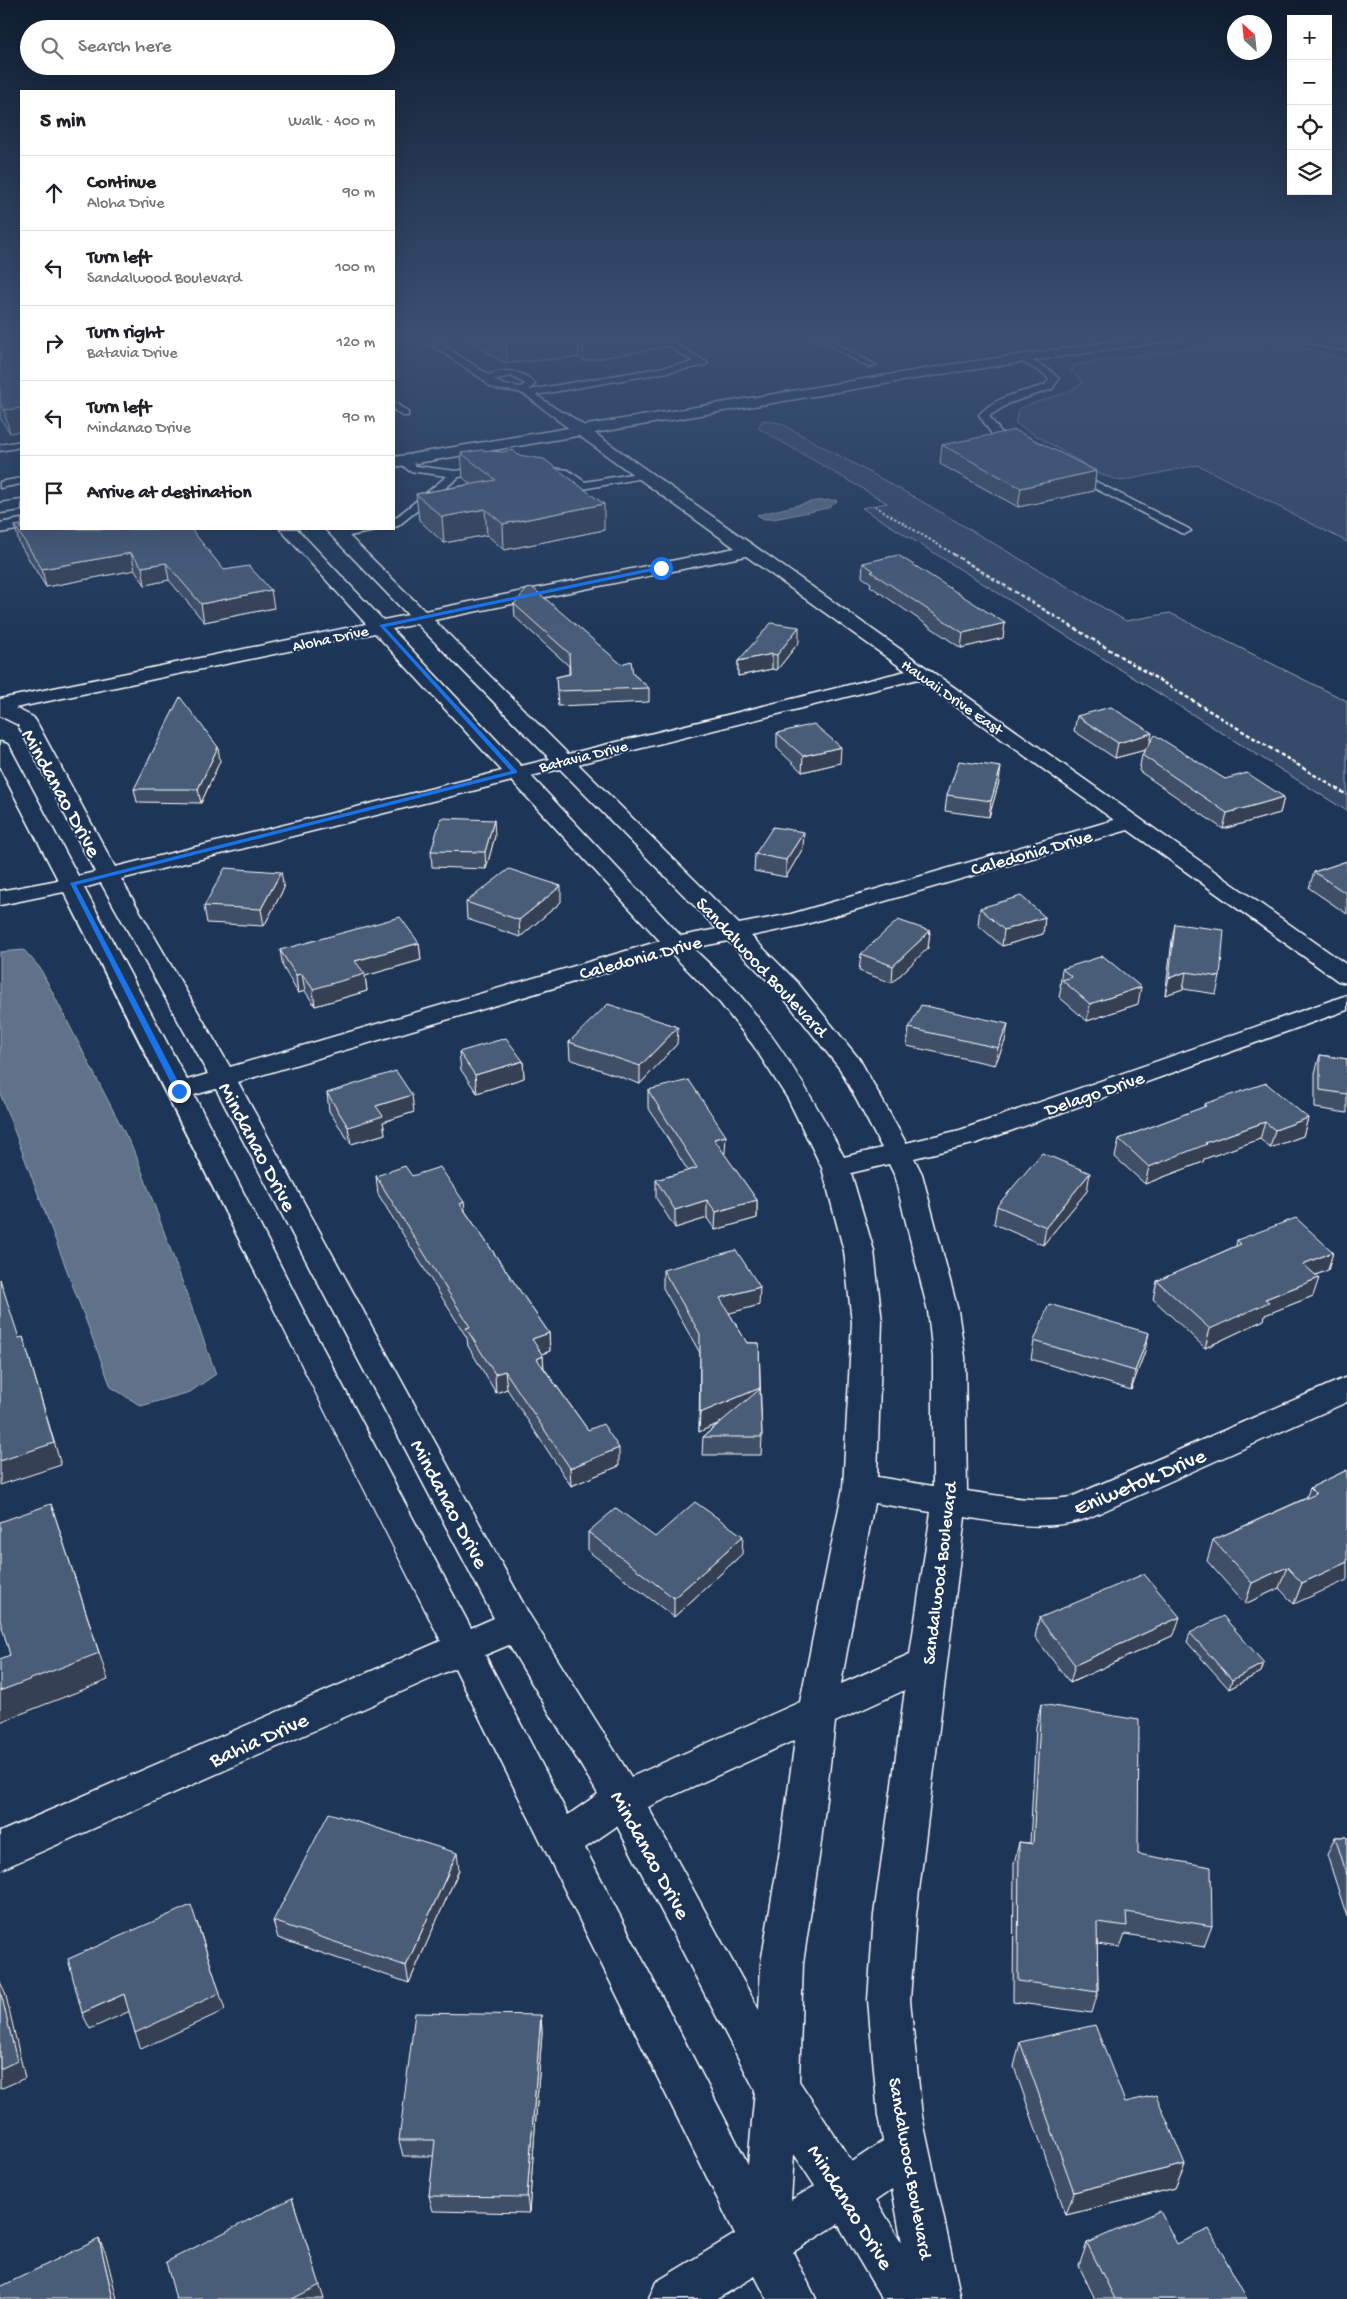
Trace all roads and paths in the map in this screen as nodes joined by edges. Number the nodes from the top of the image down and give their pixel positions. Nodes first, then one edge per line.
1 (481, 443) edge
2 (605, 443) edge
3 (1016, 443) edge
4 (20, 444) edge
5 (0, 448) edge
6 (1033, 452) edge
7 (398, 461) edge
8 (494, 467) edge
9 (530, 468) edge
10 (1067, 470) edge
11 (456, 474) junction
12 (642, 475) junction
13 (20, 481) edge
14 (0, 485) edge
15 (20, 505) edge
16 (876, 506) dead end
17 (0, 508) edge
18 (395, 523) edge
19 (20, 524) edge
20 (0, 528) edge
21 (359, 530) edge
22 (1185, 531) dead end
23 (336, 532) edge
24 (296, 537) edge
25 (748, 550) junction
26 (422, 618) junction
27 (381, 626) junction
28 (920, 673) junction
29 (0, 706) edge
30 (0, 750) edge
31 (564, 760) junction
32 (515, 772) junction
33 (1347, 795) edge
34 (1132, 822) junction
35 (108, 875) junction
36 (72, 884) junction
37 (0, 898) edge
38 (0, 913) edge
39 (735, 932) junction
40 (676, 944) junction
41 (1347, 976) edge
42 (1347, 1002) edge
43 (223, 1078) junction
44 (179, 1091) junction
45 (899, 1154) junction
46 (836, 1168) junction
47 (1347, 1389) edge
48 (860, 1488) junction
49 (950, 1500) junction
50 (516, 1625) junction
51 (463, 1648) junction
52 (927, 1663) junction
53 (817, 1713) junction
54 (622, 1799) junction
55 (561, 1842) junction
56 (0, 1850) edge
57 (777, 2087) junction
58 (906, 2152) junction
59 (846, 2193) junction
60 (764, 2244) junction
61 (673, 2299) edge
62 (792, 2299) edge
63 (909, 2299) edge
64 (937, 2299) edge

1 - 7 main road
2 - 12 main road, Hawaii Drive East
3 - 6 lane
4 - 5 lane
7 - 11 lane
8 - 11 lane
9 - 12 lane
10 - 22 lane
11 - 18 lane
12 - 25 main road, Hawaii Drive East
13 - 14 lane
15 - 17 main road
16 - 33 path
19 - 20 main road
21 - 23 lane
23 - 24 main road
23 - 26 main road, Sandalwood Boulevard
24 - 27 main road
25 - 26 main road, Aloha Drive
25 - 28 main road, Hawaii Drive East
26 - 27 main road, Aloha Drive
26 - 31 main road, Sandalwood Boulevard
27 - 29 main road, Aloha Drive
27 - 32 main road
28 - 31 main road, Batavia Drive
28 - 34 main road, Hawaii Drive East
29 - 35 main road, Mindanao Drive
30 - 36 main road, Mindanao Drive
31 - 32 main road, Batavia Drive
31 - 39 main road, Sandalwood Boulevard
32 - 35 main road, Batavia Drive
32 - 40 main road
34 - 39 main road, Caledonia Drive
34 - 41 main road, Hawaii Drive East
35 - 36 main road, Batavia Drive
35 - 43 main road, Mindanao Drive
36 - 37 main road, Batavia Drive
36 - 38 main road
36 - 44 main road, Mindanao Drive
39 - 40 main road, Caledonia Drive
39 - 45 main road, Sandalwood Boulevard
40 - 43 main road, Caledonia Drive
40 - 46 main road
42 - 45 main road, Delago Drive
43 - 44 main road, Caledonia Drive
43 - 50 main road, Mindanao Drive
44 - 51 main road, Mindanao Drive
45 - 46 main road, Delago Drive
45 - 49 main road, Sandalwood Boulevard
46 - 48 main road
47 - 49 main road, Eniwetok Drive
48 - 49 main road, Eniwetok Drive
48 - 53 main road
49 - 52 main road, Sandalwood Boulevard
50 - 51 main road, Bahia Drive
50 - 54 main road, Mindanao Drive
51 - 55 main road, Mindanao Drive
51 - 56 main road, Bahia Drive
52 - 53 main road
52 - 58 main road, Sandalwood Boulevard
53 - 54 main road
53 - 57 main road
54 - 55 main road
54 - 57 main road, Mindanao Drive
55 - 60 main road, Mindanao Drive
57 - 59 main road, Mindanao Drive
57 - 60 main road
58 - 59 main road
58 - 64 main road, Sandalwood Boulevard
59 - 60 main road
59 - 63 main road, Mindanao Drive
60 - 61 main road
60 - 62 main road, Mindanao Drive

